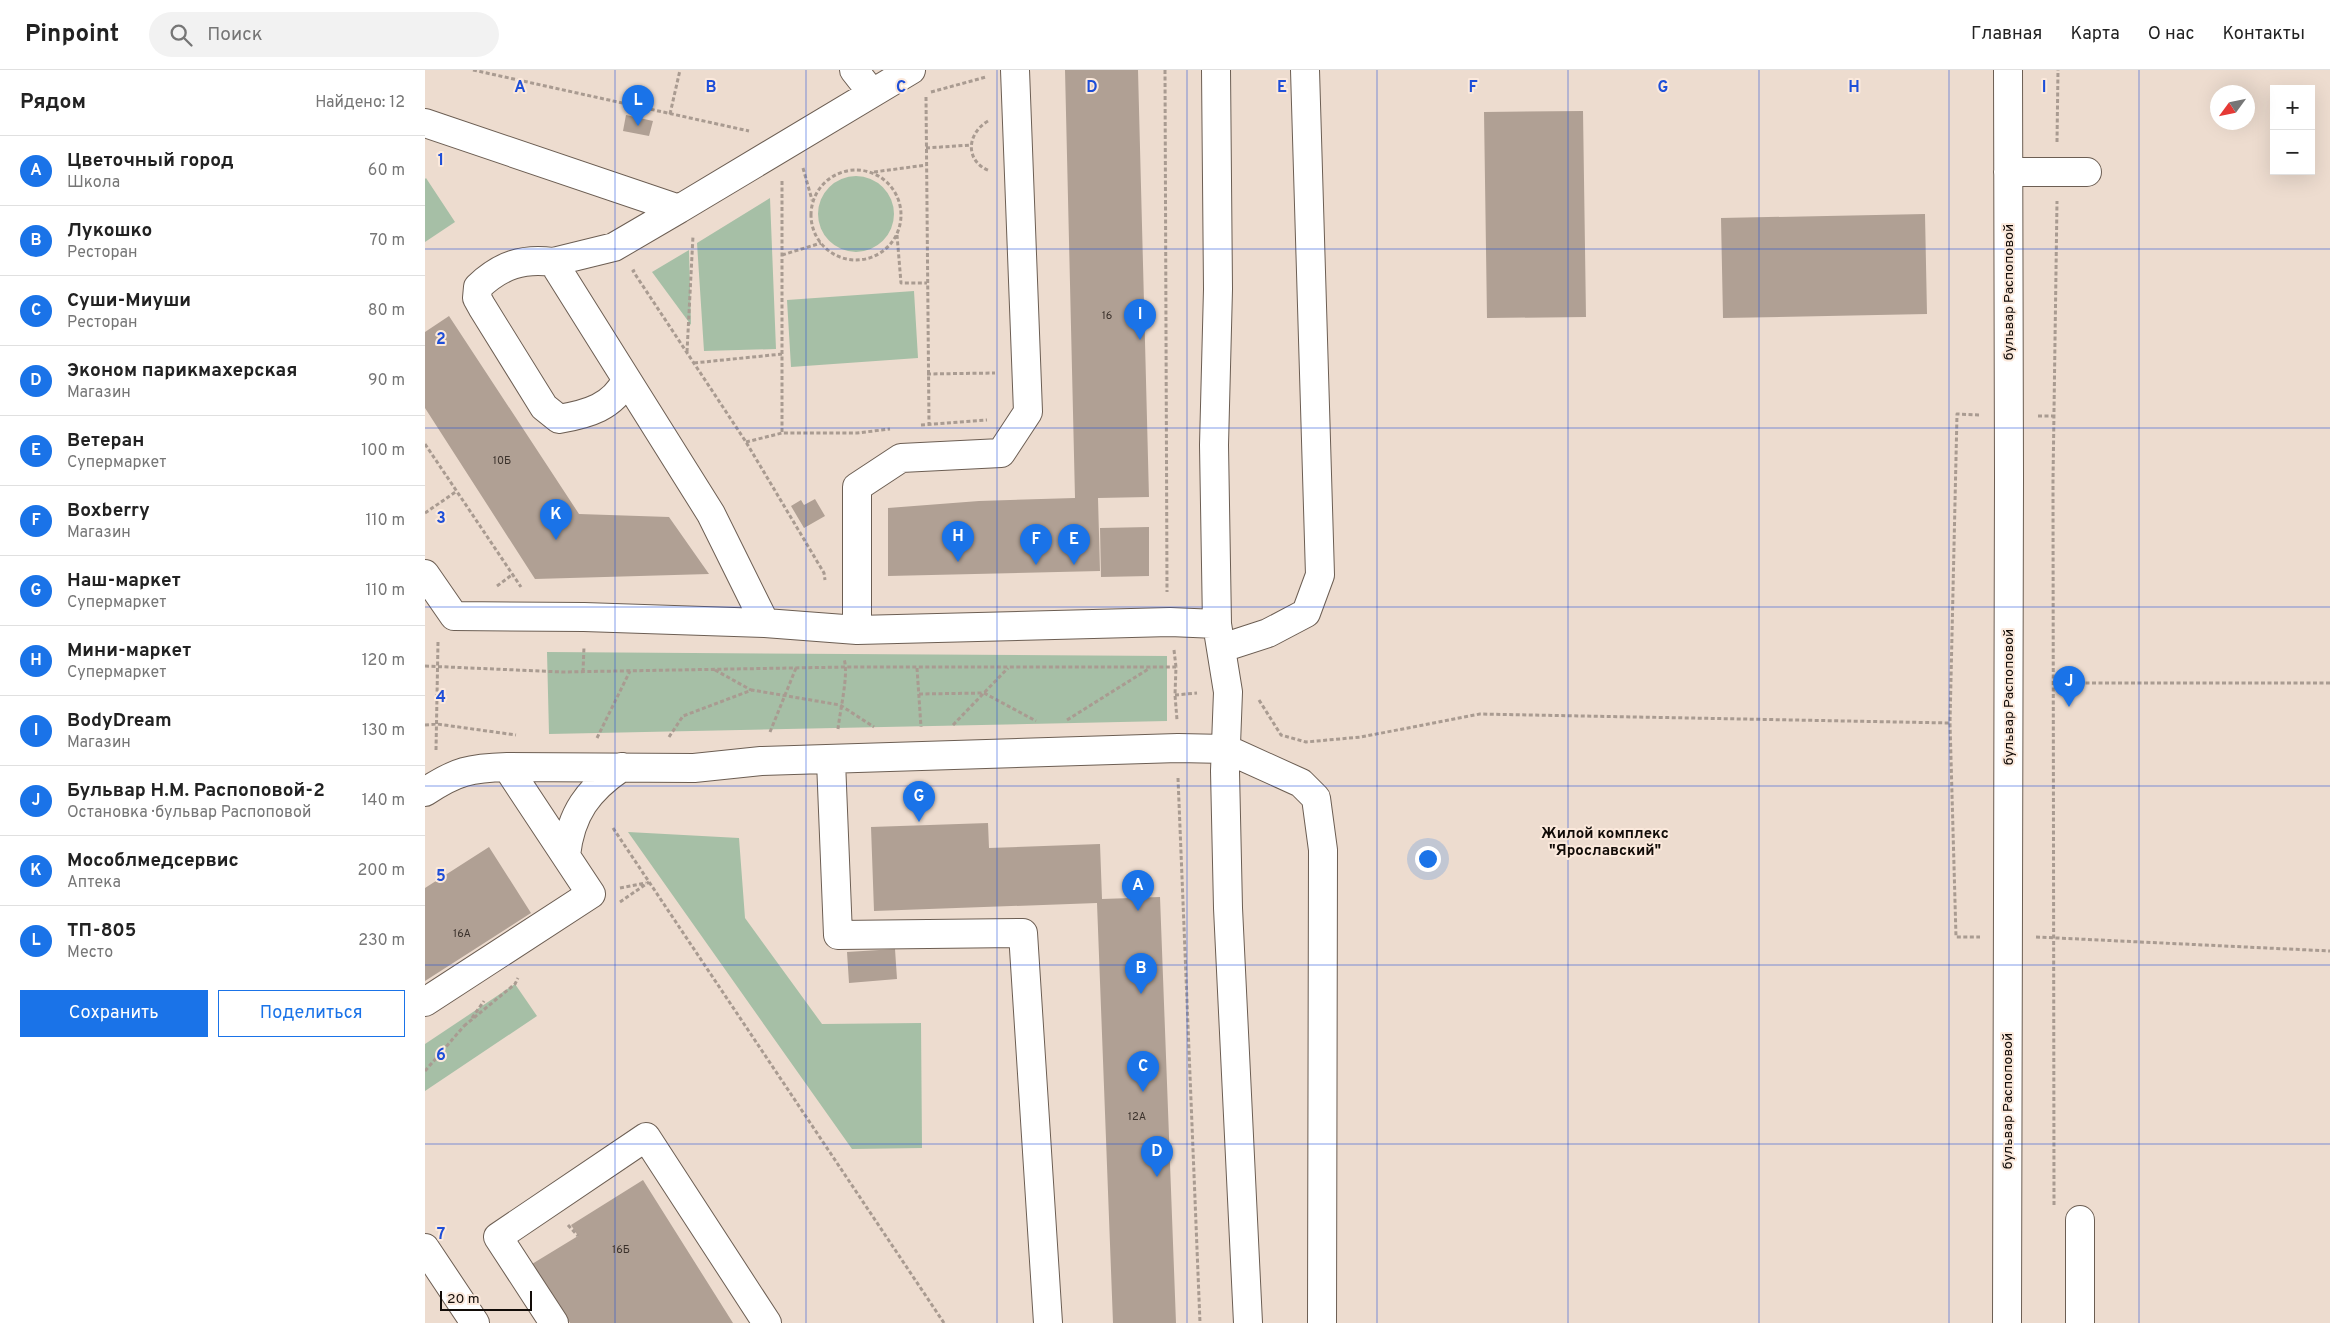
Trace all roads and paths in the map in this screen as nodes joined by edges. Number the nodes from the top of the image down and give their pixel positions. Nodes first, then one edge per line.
1 (473, 70) edge
2 (680, 70) edge
3 (855, 70) edge
4 (911, 70) edge
5 (1015, 70) edge
6 (1165, 70) edge
7 (1216, 70) edge
8 (1305, 70) edge
9 (2008, 70) edge
10 (2058, 70) edge
11 (986, 86) dead end
12 (871, 93) junction
13 (926, 94) junction
14 (917, 98) dead end
15 (988, 112) dead end
16 (670, 114) junction
17 (989, 121) junction
18 (425, 123) edge
19 (989, 129) dead end
20 (791, 141) junction
21 (971, 145) junction
22 (926, 148) junction
23 (990, 163) dead end
24 (926, 165) junction
25 (796, 170) dead end
26 (990, 171) junction
27 (873, 172) junction
28 (2008, 172) junction
29 (2057, 172) junction
30 (2087, 172) dead end
31 (990, 181) dead end
32 (774, 183) dead end
33 (812, 201) junction
34 (679, 209) junction
35 (701, 230) dead end
36 (897, 235) junction
37 (693, 236) junction
38 (684, 241) dead end
39 (821, 243) junction
40 (782, 255) junction
41 (553, 262) junction
42 (641, 266) dead end
43 (927, 283) junction
44 (687, 353) junction
45 (783, 354) junction
46 (693, 363) junction
47 (994, 363) dead end
48 (995, 373) junction
49 (927, 374) junction
50 (626, 380) junction
51 (995, 382) dead end
52 (1957, 414) dead end
53 (996, 419) dead end
54 (929, 424) junction
55 (911, 426) dead end
56 (893, 429) dead end
57 (782, 433) junction
58 (746, 442) junction
59 (425, 444) edge
60 (457, 492) junction
61 (425, 513) edge
62 (425, 574) edge
63 (513, 574) junction
64 (826, 582) dead end
65 (1166, 583) dead end
66 (491, 590) dead end
67 (524, 591) dead end
68 (454, 616) junction
69 (765, 623) junction
70 (846, 629) junction
71 (1220, 636) junction
72 (425, 666) edge
73 (437, 666) junction
74 (1009, 667) junction
75 (1151, 667) junction
76 (796, 668) junction
77 (847, 668) junction
78 (917, 668) junction
79 (714, 670) junction
80 (630, 671) junction
81 (2053, 683) junction
82 (2330, 683) edge
83 (752, 690) junction
84 (984, 693) junction
85 (919, 694) junction
86 (1256, 695) dead end
87 (786, 696) junction
88 (840, 704) junction
89 (1950, 723) junction
90 (1043, 725) dead end
91 (1060, 725) dead end
92 (951, 727) dead end
93 (921, 735) dead end
94 (668, 740) dead end
95 (595, 741) dead end
96 (1177, 748) junction
97 (1226, 749) junction
98 (883, 759) junction
99 (831, 761) junction
100 (761, 762) junction
101 (507, 767) junction
102 (622, 767) junction
103 (435, 785) edge
104 (613, 828) dead end
105 (566, 855) junction
106 (1956, 937) dead end
107 (2053, 937) junction
108 (2330, 950) edge
109 (485, 998) dead end
110 (425, 1002) edge
111 (425, 1071) edge
112 (2054, 1206) dead end
113 (2080, 1220) dead end
114 (425, 1248) edge
115 (475, 1323) edge
116 (555, 1323) edge
117 (767, 1323) edge
118 (944, 1323) edge
119 (1048, 1323) edge
120 (1200, 1323) edge
121 (1248, 1323) edge
122 (1322, 1323) edge
123 (2007, 1323) edge
124 (2080, 1323) edge

1 - 16 path
2 - 16 path
3 - 12 street
4 - 12 street
5 - 70 street
6 - 65 path
7 - 71 street
8 - 71 street
9 - 28 street, бульвар Распоповой
10 - 29 path
11 - 13 path
12 - 20 street
13 - 14 path
13 - 22 path
15 - 17 path
16 - 20 path
17 - 19 path
17 - 21 path
18 - 34 street
20 - 34 street
21 - 22 path
21 - 26 path
22 - 24 path
23 - 26 path
24 - 27 path
24 - 43 path
25 - 33 path
26 - 31 path
27 - 33 path
27 - 36 path
28 - 29 street
28 - 123 street, бульвар Распоповой
29 - 30 street
29 - 81 path
32 - 40 path
33 - 39 path
34 - 41 street
35 - 37 path
36 - 39 path
36 - 43 path
37 - 38 path
37 - 44 path
39 - 40 path
40 - 45 path
41 - 50 street
41 - 50 street
42 - 44 path
43 - 49 path
44 - 46 path
45 - 46 path
45 - 57 path
46 - 58 path
47 - 48 path
48 - 49 path
48 - 51 path
49 - 54 path
50 - 69 street
52 - 89 path
53 - 54 path
54 - 55 path
56 - 57 path
57 - 58 path
58 - 64 path
59 - 60 path
60 - 61 path
60 - 63 path
62 - 68 street
63 - 66 path
63 - 67 path
68 - 69 street
68 - 73 path
69 - 70 street
70 - 71 street
70 - 77 path
71 - 97 street
72 - 73 path
73 - 80 path
73 - 103 path
74 - 75 path
74 - 78 path
74 - 84 path
75 - 91 path
75 - 96 path
76 - 77 path
76 - 79 path
76 - 87 path
77 - 78 path
77 - 88 path
78 - 85 path
79 - 80 path
79 - 83 path
80 - 95 path
81 - 82 path
81 - 107 path
83 - 87 path
83 - 94 path
84 - 85 path
84 - 90 path
84 - 92 path
85 - 93 path
86 - 89 path
87 - 88 path
87 - 100 path
88 - 98 path
88 - 99 path
89 - 106 path
96 - 97 street
96 - 98 street
96 - 120 path
97 - 121 street
97 - 122 street
98 - 99 street
99 - 100 street
99 - 119 street
100 - 102 street
101 - 102 street
101 - 103 street
101 - 105 street
102 - 105 street
104 - 118 path
105 - 110 street
107 - 108 path
107 - 112 path
109 - 111 path
113 - 124 street
114 - 115 street
116 - 117 street

